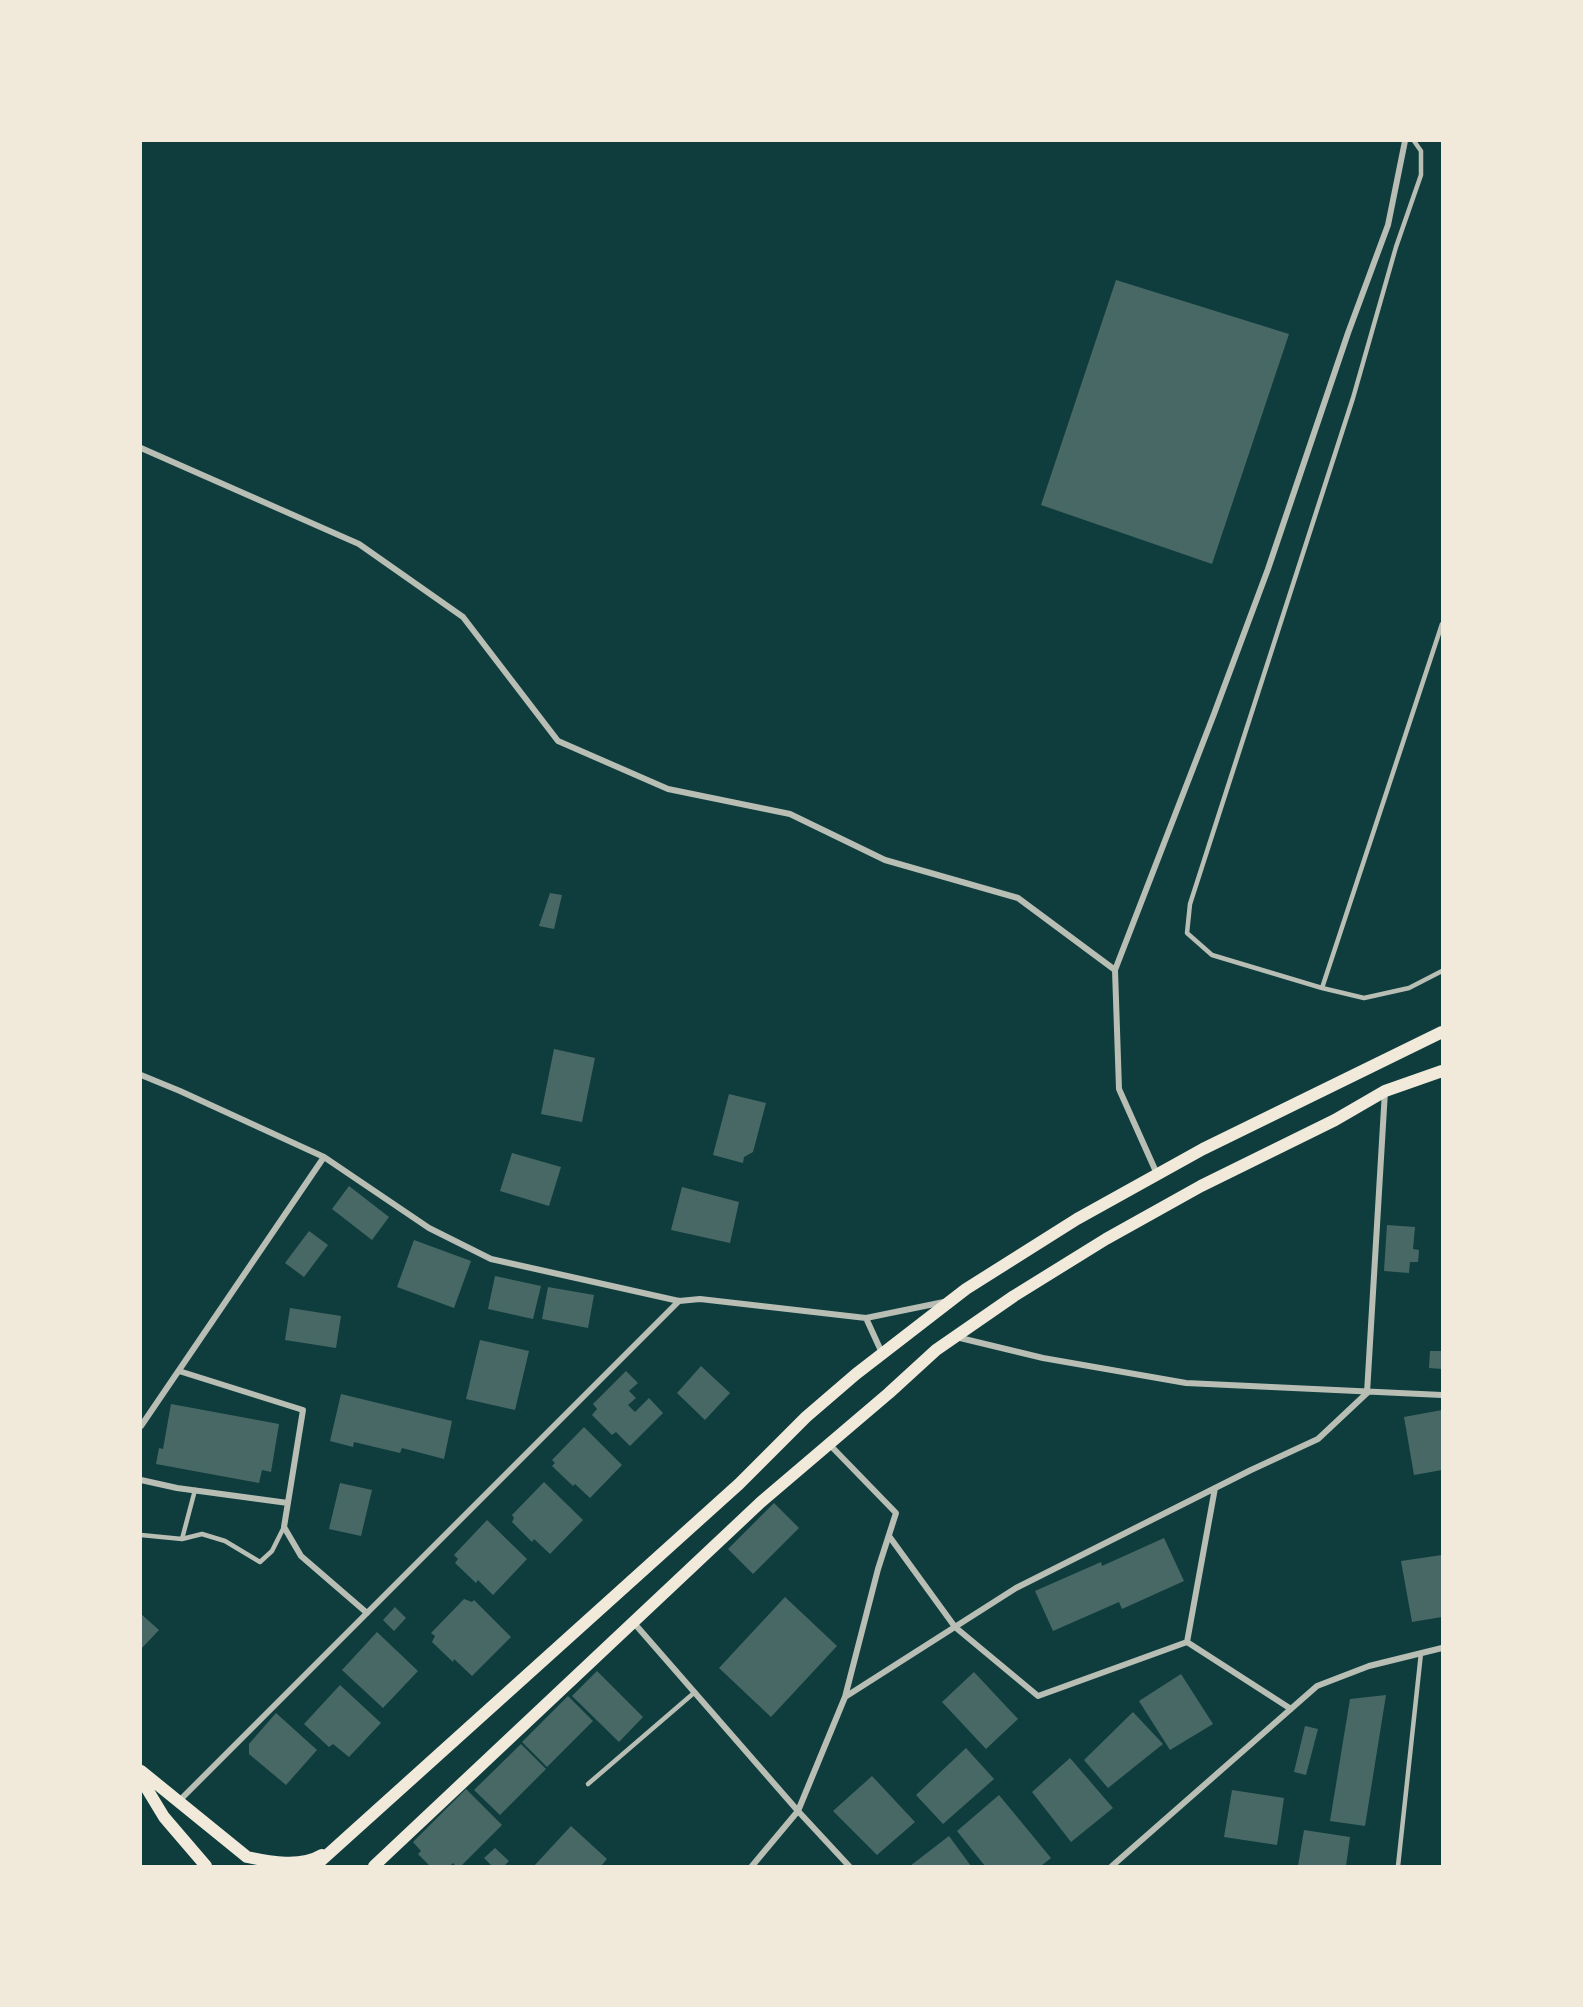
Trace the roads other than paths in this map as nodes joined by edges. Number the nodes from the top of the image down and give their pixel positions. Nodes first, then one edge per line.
1 (1405, 141) edge
2 (1414, 141) edge
3 (141, 447) edge
4 (1442, 624) edge
5 (1115, 970) junction
6 (1442, 971) edge
7 (1322, 988) junction
8 (1442, 1032) edge
9 (1442, 1071) edge
10 (141, 1075) edge
11 (1385, 1091) junction
12 (324, 1157) junction
13 (1157, 1174) junction
14 (951, 1300) junction
15 (678, 1301) junction
16 (866, 1318) junction
17 (955, 1337) junction
18 (882, 1354) junction
19 (178, 1371) junction
20 (1367, 1392) junction
21 (1442, 1395) edge
22 (141, 1426) edge
23 (829, 1444) junction
24 (141, 1480) edge
25 (1215, 1488) junction
26 (195, 1490) junction
27 (288, 1503) junction
28 (284, 1527) junction
29 (141, 1535) edge
30 (889, 1536) junction
31 (182, 1539) junction
32 (367, 1613) junction
33 (634, 1623) junction
34 (955, 1627) junction
35 (1187, 1642) junction
36 (1442, 1648) edge
37 (1421, 1653) junction
38 (695, 1692) junction
39 (845, 1697) junction
40 (1291, 1709) junction
41 (141, 1772) edge
42 (141, 1779) edge
43 (588, 1784) dead end
44 (178, 1802) junction
45 (798, 1811) junction
46 (338, 1845) junction
47 (376, 1865) edge
48 (206, 1866) edge
49 (315, 1866) edge
50 (752, 1866) edge
51 (849, 1866) edge
52 (1112, 1866) edge
53 (1398, 1866) edge

1 - 5 street
2 - 7 lane
3 - 5 street
4 - 7 lane
5 - 13 street
6 - 7 lane
8 - 13 main road
9 - 11 main road
10 - 12 street
11 - 17 main road
11 - 20 street
12 - 15 street
12 - 19 street
13 - 14 main road
14 - 16 street
14 - 18 main road
15 - 16 street
15 - 32 street
16 - 18 street
17 - 20 street
17 - 23 main road
18 - 46 main road
19 - 22 street
19 - 27 street
20 - 21 street
20 - 25 street
23 - 30 street
23 - 33 main road
24 - 26 street
25 - 34 street
25 - 35 street
26 - 27 street
26 - 31 lane
27 - 28 street
28 - 31 lane
28 - 32 street
29 - 31 lane
30 - 34 street
30 - 39 street
32 - 44 street
33 - 38 street
33 - 47 main road
34 - 35 street
34 - 39 street
35 - 40 street
36 - 37 street
37 - 40 street
37 - 53 lane
38 - 43 lane
38 - 45 street
39 - 45 street
40 - 52 street
41 - 44 main road
42 - 48 main road
44 - 46 main road
45 - 50 street
45 - 51 street
46 - 49 main road

